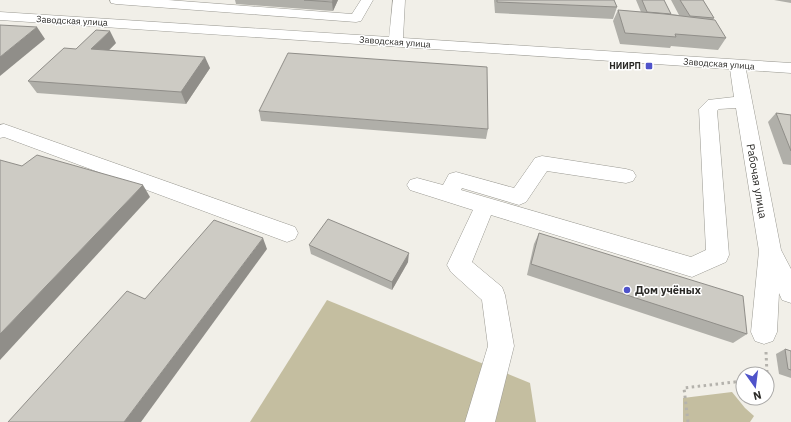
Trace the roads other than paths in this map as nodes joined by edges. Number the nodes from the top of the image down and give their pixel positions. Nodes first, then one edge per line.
1 (116, 0) edge
2 (367, 0) edge
3 (399, 0) edge
4 (0, 16) edge
5 (396, 42) junction
6 (737, 65) junction
7 (791, 68) edge
8 (743, 102) junction
9 (0, 132) edge
10 (626, 176) dead end
11 (417, 186) dead end
12 (449, 195) junction
13 (485, 206) junction
14 (287, 233) dead end
15 (770, 251) junction
16 (791, 292) edge
17 (764, 332) dead end
18 (480, 422) edge

1 - 2 street
3 - 5 street
4 - 5 street, Заводская улица
5 - 6 street, Заводская улица
6 - 7 street, Заводская улица
6 - 8 street, Рабочая улица
8 - 13 street
8 - 15 street, Рабочая улица
9 - 14 street
10 - 12 street
11 - 12 street
12 - 13 street
13 - 18 street
15 - 16 street, Рабочая улица
15 - 17 street

